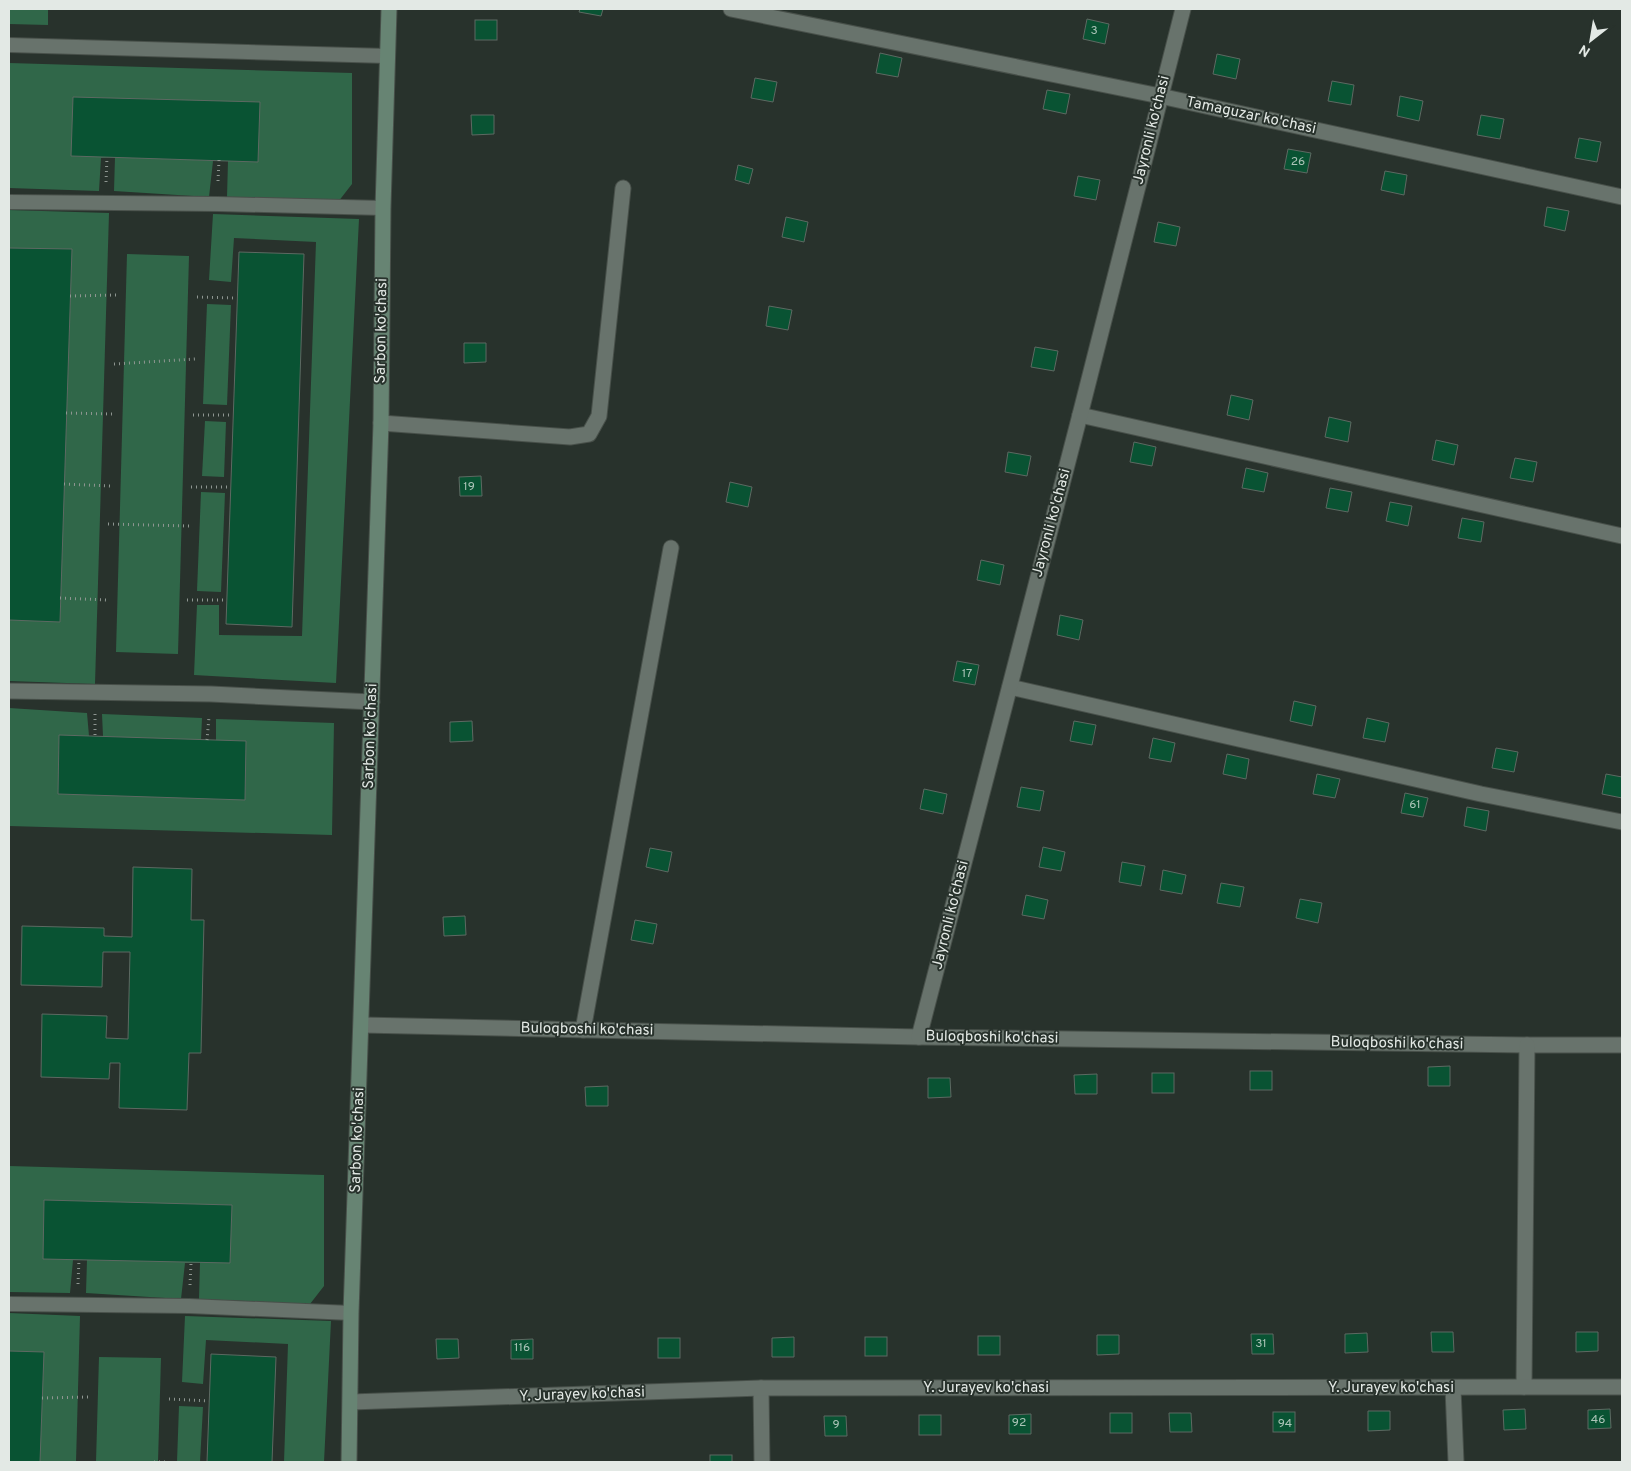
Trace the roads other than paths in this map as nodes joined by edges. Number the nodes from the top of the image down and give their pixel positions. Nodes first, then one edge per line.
1 (389, 9) edge
2 (732, 9) edge
3 (1183, 9) edge
4 (9, 45) edge
5 (387, 56) junction
6 (1160, 96) junction
7 (623, 188) dead end
8 (1622, 198) edge
9 (9, 202) edge
10 (383, 208) junction
11 (1080, 415) junction
12 (380, 423) junction
13 (1622, 536) edge
14 (671, 548) dead end
15 (1010, 686) junction
16 (9, 691) edge
17 (372, 702) junction
18 (1622, 822) edge
19 (362, 1025) junction
20 (583, 1030) junction
21 (919, 1037) junction
22 (1622, 1045) edge
23 (1528, 1046) junction
24 (9, 1304) edge
25 (351, 1313) junction
26 (1524, 1387) junction
27 (1622, 1387) edge
28 (761, 1388) junction
29 (1453, 1388) junction
30 (351, 1402) junction
31 (349, 1462) edge
32 (762, 1462) edge
33 (1456, 1462) edge

1 - 5 street, Sarbon ko'chasi
2 - 6 street, Tamaguzar ko'chasi
3 - 6 street, Jayronli ko'chasi
4 - 5 lane
5 - 10 street, Sarbon ko'chasi
6 - 8 street, Tamaguzar ko'chasi
6 - 11 street, Jayronli ko'chasi
7 - 12 street
9 - 10 lane
10 - 12 street, Sarbon ko'chasi
11 - 13 street
11 - 15 street, Jayronli ko'chasi
12 - 17 street, Sarbon ko'chasi
14 - 20 street
15 - 18 street
15 - 21 street, Jayronli ko'chasi
16 - 17 street
17 - 19 street, Sarbon ko'chasi
19 - 20 street, Buloqboshi ko'chasi
19 - 25 street, Sarbon ko'chasi
20 - 21 street, Buloqboshi ko'chasi
21 - 23 street, Buloqboshi ko'chasi
22 - 23 street, Buloqboshi ko'chasi
23 - 26 street
24 - 25 lane
25 - 30 street, Sarbon ko'chasi
26 - 27 street, Y. Jurayev ko'chasi
26 - 29 street, Y. Jurayev ko'chasi
28 - 29 street, Y. Jurayev ko'chasi
28 - 30 street, Y. Jurayev ko'chasi
28 - 32 street
29 - 33 street
30 - 31 street, Sarbon ko'chasi

